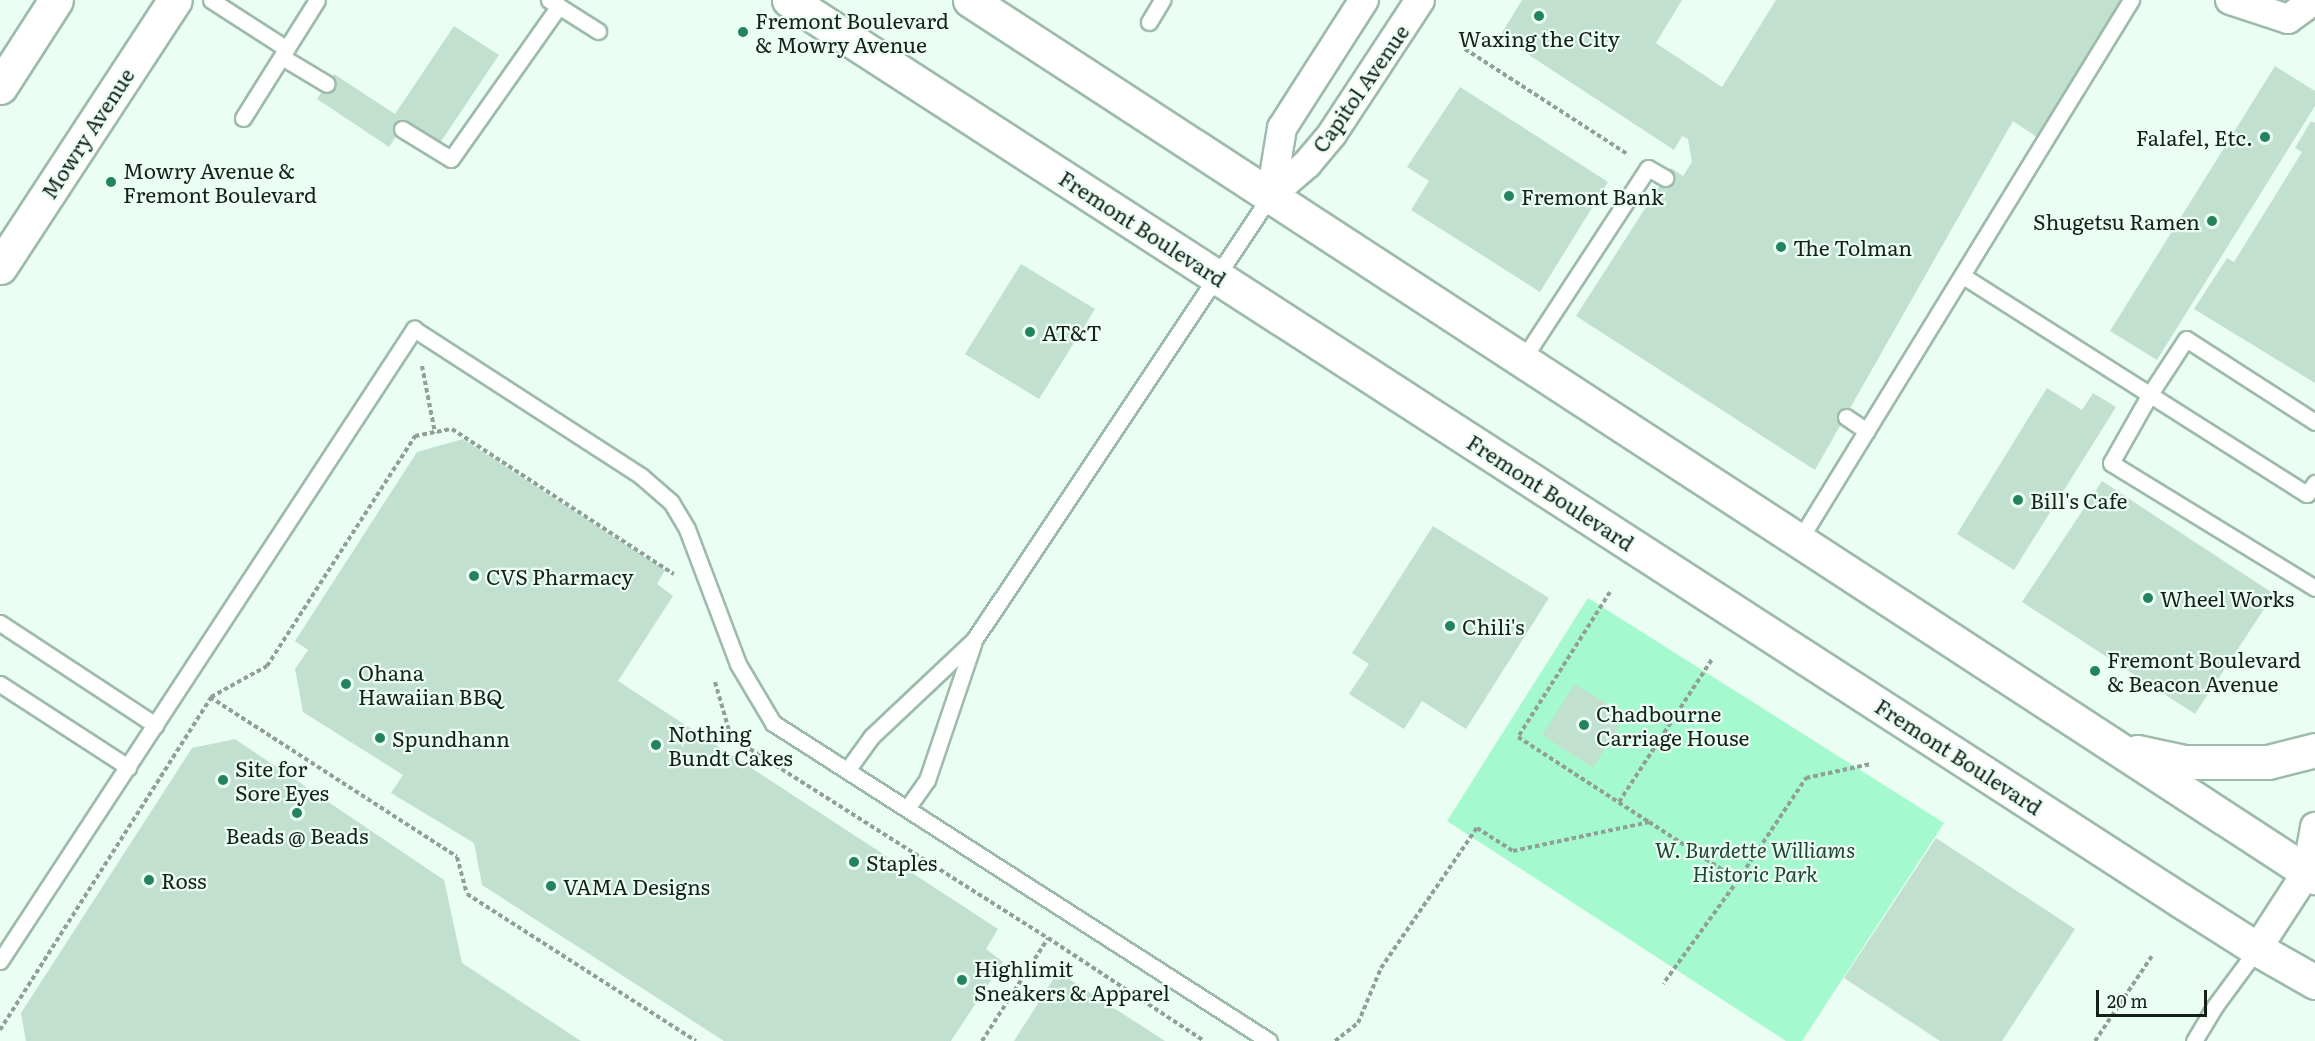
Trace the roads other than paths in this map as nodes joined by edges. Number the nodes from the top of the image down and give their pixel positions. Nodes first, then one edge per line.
1 (57, 0) edge
2 (175, 0) edge
3 (211, 0) edge
4 (317, 0) edge
5 (789, 0) edge
6 (970, 0) edge
7 (1162, 0) edge
8 (1364, 0) edge
9 (1420, 0) edge
10 (2131, 0) edge
11 (2230, 0) edge
12 (2314, 0) edge
13 (554, 3) edge
14 (1149, 22) dead end
15 (598, 31) dead end
16 (284, 53) junction
17 (3, 81) edge
18 (327, 84) dead end
19 (243, 118) dead end
20 (402, 129) dead end
21 (1665, 178) dead end
22 (1271, 195) junction
23 (0, 267) edge
24 (1217, 276) junction
25 (1964, 276) junction
26 (1523, 359) junction
27 (2150, 394) junction
28 (1846, 417) dead end
29 (2315, 422) edge
30 (1867, 431) junction
31 (2312, 492) edge
32 (1800, 539) junction
33 (2315, 588) edge
34 (0, 623) edge
35 (974, 640) junction
36 (0, 684) edge
37 (155, 725) junction
38 (2118, 748) junction
39 (2315, 750) edge
40 (128, 767) junction
41 (848, 769) junction
42 (908, 807) junction
43 (2315, 827) edge
44 (2312, 872) edge
45 (2258, 949) junction
46 (0, 961) edge
47 (2315, 982) edge
48 (1269, 1041) edge
49 (2194, 1041) edge

1 - 17 main road
2 - 23 main road, Mowry Avenue
3 - 16 lane
4 - 16 lane
5 - 24 main road, Fremont Boulevard
6 - 22 main road
7 - 14 lane
8 - 22 street, Capitol Avenue
9 - 22 street, Capitol Avenue
10 - 25 lane
11 - 12 street
13 - 15 lane
13 - 20 lane
16 - 18 lane
16 - 19 lane
21 - 26 lane
22 - 24 lane
22 - 26 main road
24 - 35 lane
24 - 45 main road, Fremont Boulevard
25 - 27 lane
25 - 30 lane
26 - 32 main road
27 - 29 lane
27 - 31 lane
27 - 33 lane
28 - 30 lane
30 - 32 lane
32 - 38 main road
34 - 37 lane
35 - 41 lane
35 - 42 lane
36 - 40 lane
37 - 40 lane
37 - 41 lane
38 - 39 main road
38 - 44 main road
40 - 46 lane
41 - 42 lane
42 - 48 lane
43 - 44 street
44 - 45 street
45 - 47 main road, Fremont Boulevard
45 - 49 lane

